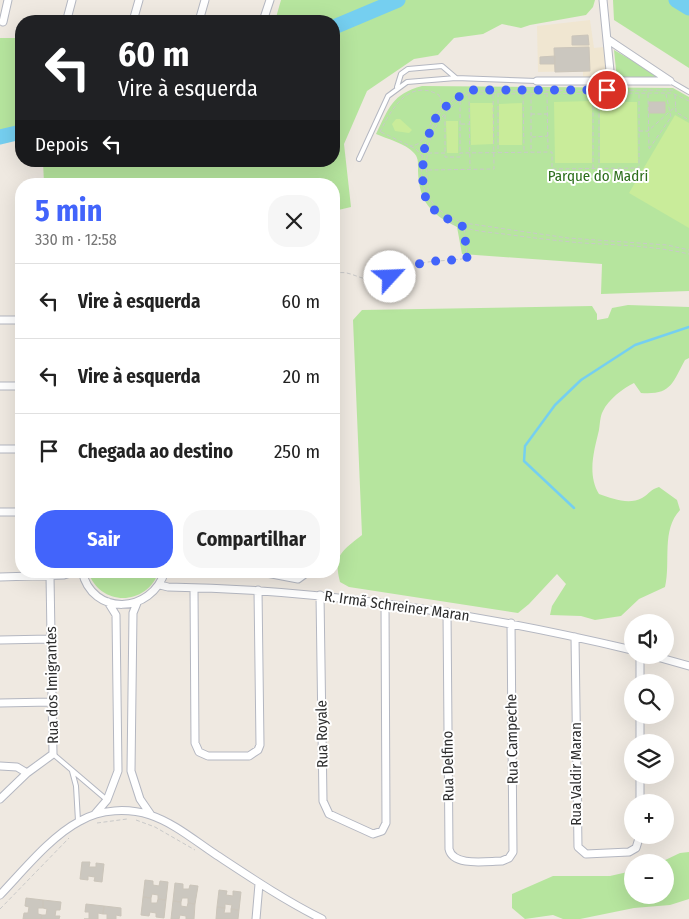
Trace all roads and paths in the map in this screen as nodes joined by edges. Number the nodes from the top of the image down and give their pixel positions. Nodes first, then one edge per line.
1 (8, 0) edge
2 (72, 0) edge
3 (139, 0) edge
4 (205, 0) edge
5 (270, 0) edge
6 (603, 0) edge
7 (69, 15) edge
8 (135, 15) edge
9 (201, 15) edge
10 (265, 15) edge
11 (3, 22) dead end
12 (607, 39) junction
13 (456, 78) junction
14 (537, 81) joint
15 (611, 81) junction
16 (670, 81) junction
17 (397, 87) junction
18 (689, 92) edge
19 (494, 93) junction
20 (498, 93) junction
21 (523, 93) junction
22 (530, 93) junction
23 (547, 93) junction
24 (593, 93) junction
25 (598, 93) junction
26 (639, 93) junction
27 (648, 93) junction
28 (665, 93) junction
29 (469, 94) junction
30 (675, 94) junction
31 (689, 98) edge
32 (460, 99) junction
33 (689, 101) edge
34 (676, 106) junction
35 (669, 112) junction
36 (445, 114) junction
37 (531, 114) junction
38 (548, 114) junction
39 (689, 120) edge
40 (460, 124) junction
41 (470, 124) junction
42 (494, 124) junction
43 (498, 124) junction
44 (593, 131) junction
45 (599, 131) junction
46 (639, 131) junction
47 (648, 131) junction
48 (548, 136) junction
49 (531, 137) junction
50 (410, 146) junction
51 (498, 152) junction
52 (524, 152) junction
53 (531, 152) junction
54 (548, 152) junction
55 (427, 153) junction
56 (445, 153) junction
57 (460, 153) junction
58 (470, 153) junction
59 (494, 153) junction
60 (359, 158) dead end
61 (423, 158) junction
62 (593, 168) junction
63 (599, 168) junction
64 (427, 170) junction
65 (470, 170) junction
66 (464, 223) junction
67 (464, 227) junction
68 (689, 250) edge
69 (689, 254) edge
70 (340, 274) edge
71 (0, 320) edge
72 (15, 320) edge
73 (0, 386) edge
74 (15, 386) edge
75 (15, 448) edge
76 (0, 449) edge
77 (0, 512) edge
78 (15, 512) edge
79 (0, 577) edge
80 (15, 577) edge
81 (50, 578) edge
82 (85, 578) edge
83 (162, 578) edge
84 (160, 585) junction
85 (194, 588) junction
86 (258, 590) junction
87 (320, 595) junction
88 (108, 602) junction
89 (137, 603) junction
90 (385, 603) junction
91 (447, 612) junction
92 (511, 623) junction
93 (575, 636) junction
94 (50, 639) junction
95 (0, 640) edge
96 (624, 648) edge
97 (674, 662) edge
98 (689, 666) edge
99 (51, 702) junction
100 (0, 703) edge
101 (53, 754) junction
102 (0, 766) edge
103 (72, 771) junction
104 (27, 773) junction
105 (0, 799) edge
106 (107, 800) junction
107 (95, 814) junction
108 (150, 815) junction
109 (78, 822) junction
110 (90, 825) dead end
111 (72, 836) dead end
112 (637, 844) edge
113 (198, 852) dead end
114 (511, 855) joint
115 (259, 884) junction
116 (0, 895) edge
117 (0, 909) edge
118 (256, 919) edge
119 (322, 919) edge

1 - 11 street
2 - 7 street
3 - 8 street
4 - 9 street
5 - 10 street
6 - 12 street
12 - 15 street
12 - 16 street
13 - 14 lane
13 - 17 lane
13 - 17 lane
14 - 15 street
15 - 16 street
16 - 18 lane
17 - 60 lane
19 - 20 path
19 - 29 path
19 - 42 path
20 - 21 path
20 - 43 path
21 - 22 path
21 - 52 path
22 - 23 path
22 - 37 path
23 - 24 path
23 - 38 path
24 - 25 path
24 - 44 path
25 - 26 path
25 - 45 path
26 - 27 path
26 - 46 path
27 - 28 path
27 - 47 path
28 - 30 path
28 - 35 path
29 - 32 path
29 - 41 path
30 - 33 path
30 - 34 path
31 - 61 path
32 - 36 path
32 - 40 path
34 - 35 path
34 - 39 path
35 - 47 path
35 - 47 path
36 - 55 path
36 - 56 path
37 - 38 path
37 - 49 path
38 - 48 path
40 - 41 path
40 - 57 path
41 - 58 path
42 - 43 path
42 - 59 path
43 - 51 path
44 - 45 path
44 - 62 path
45 - 63 path
46 - 47 path
46 - 63 path
48 - 49 path
48 - 54 path
49 - 53 path
50 - 50 path
50 - 61 path
51 - 52 path
51 - 59 path
52 - 53 path
53 - 54 path
54 - 62 path
55 - 56 path
55 - 64 path
56 - 57 path
57 - 58 path
58 - 59 path
58 - 65 path
59 - 65 path
61 - 67 path
62 - 63 path
64 - 65 path
64 - 66 path
66 - 67 path
66 - 68 path
67 - 69 path
67 - 70 path
71 - 72 street
73 - 74 street
75 - 76 street
77 - 78 street
79 - 80 street
81 - 94 street, Rua dos Imigrantes
82 - 88 street
83 - 84 street
84 - 85 street, R. Irmã Schreiner Maran
84 - 89 street
85 - 86 street, R. Irmã Schreiner Maran
85 - 86 street
86 - 87 street, R. Irmã Schreiner Maran
87 - 90 street, R. Irmã Schreiner Maran
87 - 90 street, Rua Royale
88 - 89 street
88 - 106 street
89 - 108 street
90 - 91 street, R. Irmã Schreiner Maran
91 - 92 street, R. Irmã Schreiner Maran
91 - 114 street, Rua Delfino
92 - 93 street, R. Irmã Schreiner Maran
92 - 114 street, Rua Campeche
93 - 96 street, R. Irmã Schreiner Maran
93 - 112 street, Rua Valdir Maran
94 - 95 street
94 - 99 street, Rua dos Imigrantes
97 - 98 street
99 - 100 street
99 - 101 street, Rua dos Imigrantes
101 - 103 lane
101 - 104 street, Rua dos Imigrantes
102 - 104 street
103 - 106 lane
103 - 109 lane
104 - 105 street, Rua dos Imigrantes
106 - 107 street
107 - 108 street
107 - 109 street
108 - 115 street
109 - 116 street
110 - 113 path
111 - 117 path
115 - 118 street
115 - 119 street

